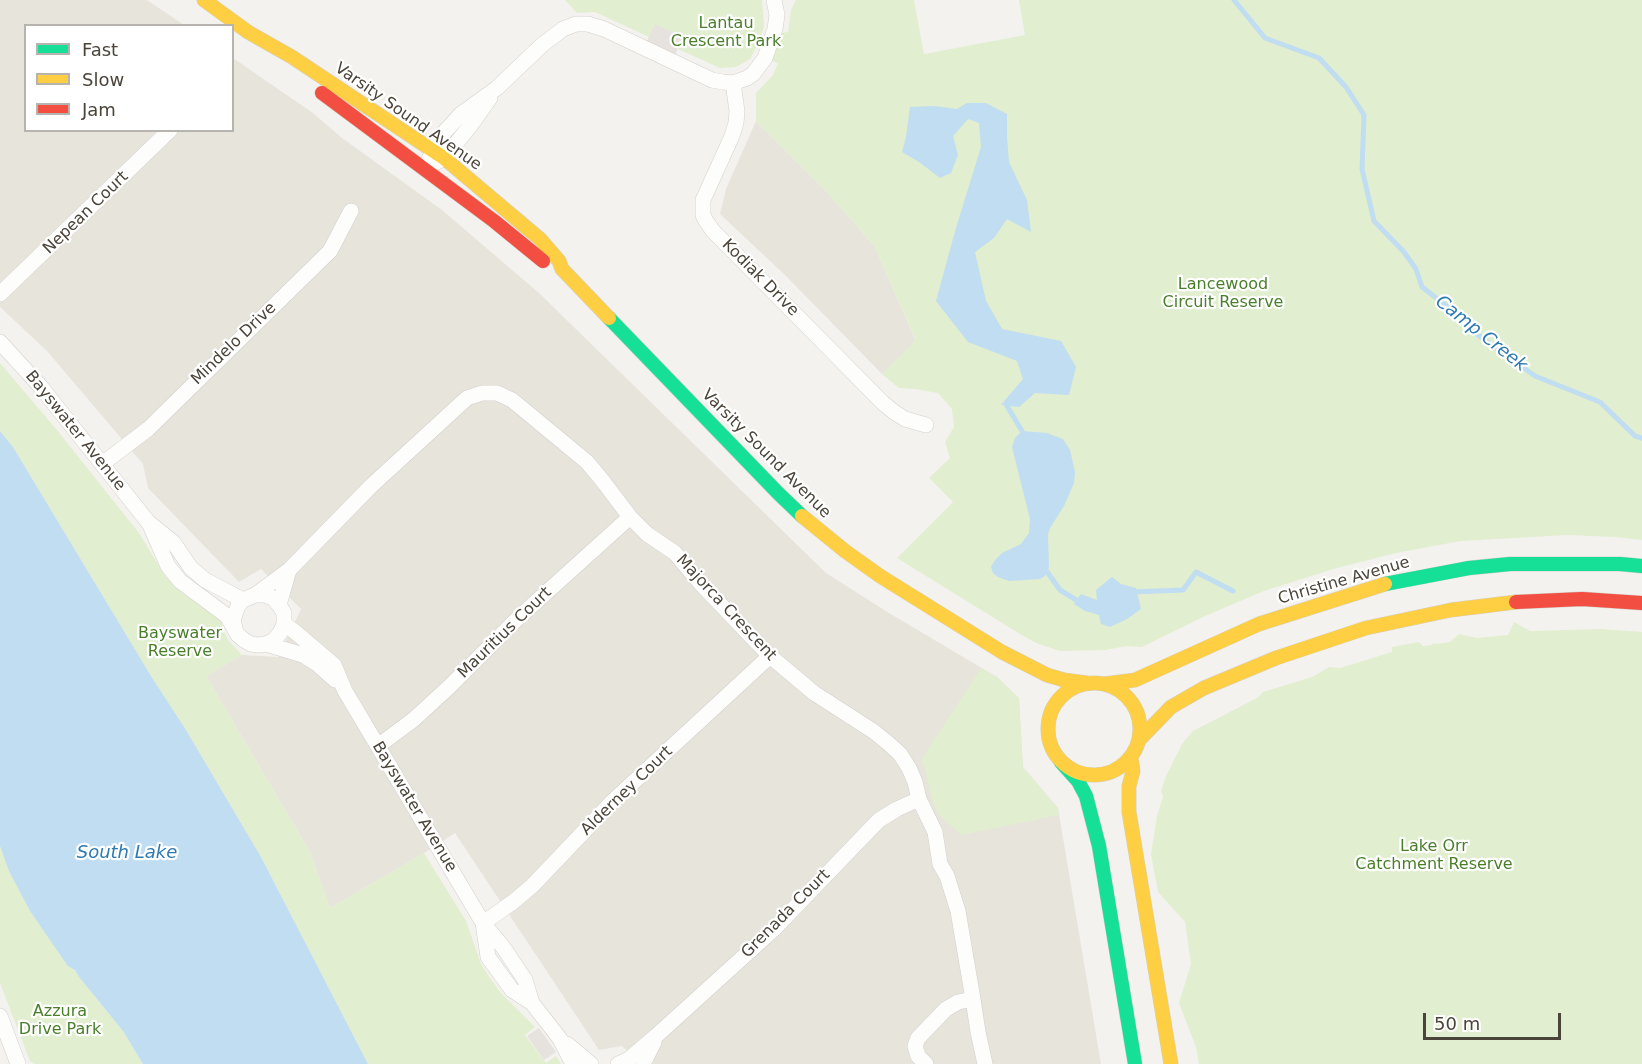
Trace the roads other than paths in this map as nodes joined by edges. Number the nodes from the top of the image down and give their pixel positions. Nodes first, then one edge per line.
1 (204, 0) edge
2 (774, 0) edge
3 (248, 32) junction
4 (733, 83) junction
5 (168, 132) edge
6 (438, 154) junction
7 (425, 170) junction
8 (351, 211) dead end
9 (562, 269) junction
10 (0, 294) edge
11 (0, 342) edge
12 (926, 425) dead end
13 (102, 464) junction
14 (630, 517) junction
15 (148, 522) junction
16 (1642, 566) edge
17 (289, 570) junction
18 (249, 597) junction
19 (1642, 603) edge
20 (279, 605) junction
21 (284, 624) junction
22 (235, 628) junction
23 (266, 644) junction
24 (1002, 652) junction
25 (770, 656) junction
26 (1087, 683) junction
27 (1104, 684) junction
28 (345, 691) junction
29 (1049, 720) junction
30 (1140, 739) junction
31 (378, 746) junction
32 (1131, 758) junction
33 (1061, 762) junction
34 (919, 799) junction
35 (483, 923) junction
36 (973, 999) junction
37 (0, 1016) edge
38 (656, 1036) junction
39 (560, 1038) junction
40 (18, 1064) edge
41 (573, 1064) edge
42 (591, 1064) edge
43 (618, 1064) edge
44 (643, 1064) edge
45 (926, 1064) edge
46 (985, 1064) edge
47 (1135, 1064) edge
48 (1171, 1064) edge

1 - 3 main road, Varsity Sound Avenue
2 - 4 street
3 - 6 main road, Varsity Sound Avenue
3 - 7 main road, Varsity Sound Avenue
4 - 6 street
4 - 12 street, Kodiak Drive
5 - 10 street, Nepean Court
6 - 7 street
6 - 9 main road, Varsity Sound Avenue
7 - 9 main road, Varsity Sound Avenue
8 - 13 street, Mindelo Drive
9 - 24 main road, Varsity Sound Avenue
11 - 13 street, Bayswater Avenue
13 - 15 street, Bayswater Avenue
14 - 17 street, Majorca Crescent
14 - 25 street, Majorca Crescent
14 - 31 street, Mauritius Court
15 - 18 street, Bayswater Avenue
15 - 22 street, Bayswater Avenue
16 - 27 main road, Christine Avenue
17 - 18 street, Majorca Crescent
17 - 20 street, Majorca Crescent
18 - 20 street, Bayswater Avenue
18 - 22 street
19 - 30 main road
20 - 21 street
21 - 23 street
21 - 28 street, Bayswater Avenue
22 - 23 street, Bayswater Avenue
23 - 28 street, Bayswater Avenue
24 - 26 main road, Varsity Sound Avenue
24 - 29 main road, Varsity Sound Avenue
25 - 34 street, Majorca Crescent
25 - 35 street, Alderney Court
26 - 27 main road
26 - 29 main road
27 - 30 main road
28 - 31 street, Bayswater Avenue
29 - 33 main road
30 - 32 main road
31 - 35 street, Bayswater Avenue
32 - 33 main road
32 - 48 main road
33 - 47 main road
34 - 36 street, Majorca Crescent
34 - 38 street, Grenada Court
35 - 39 street, Bayswater Avenue
36 - 45 street
36 - 46 street, Majorca Crescent
37 - 40 street
38 - 43 street, Grenada Court
38 - 44 street, Grenada Court
39 - 41 street, Bayswater Avenue
39 - 42 street, Bayswater Avenue

